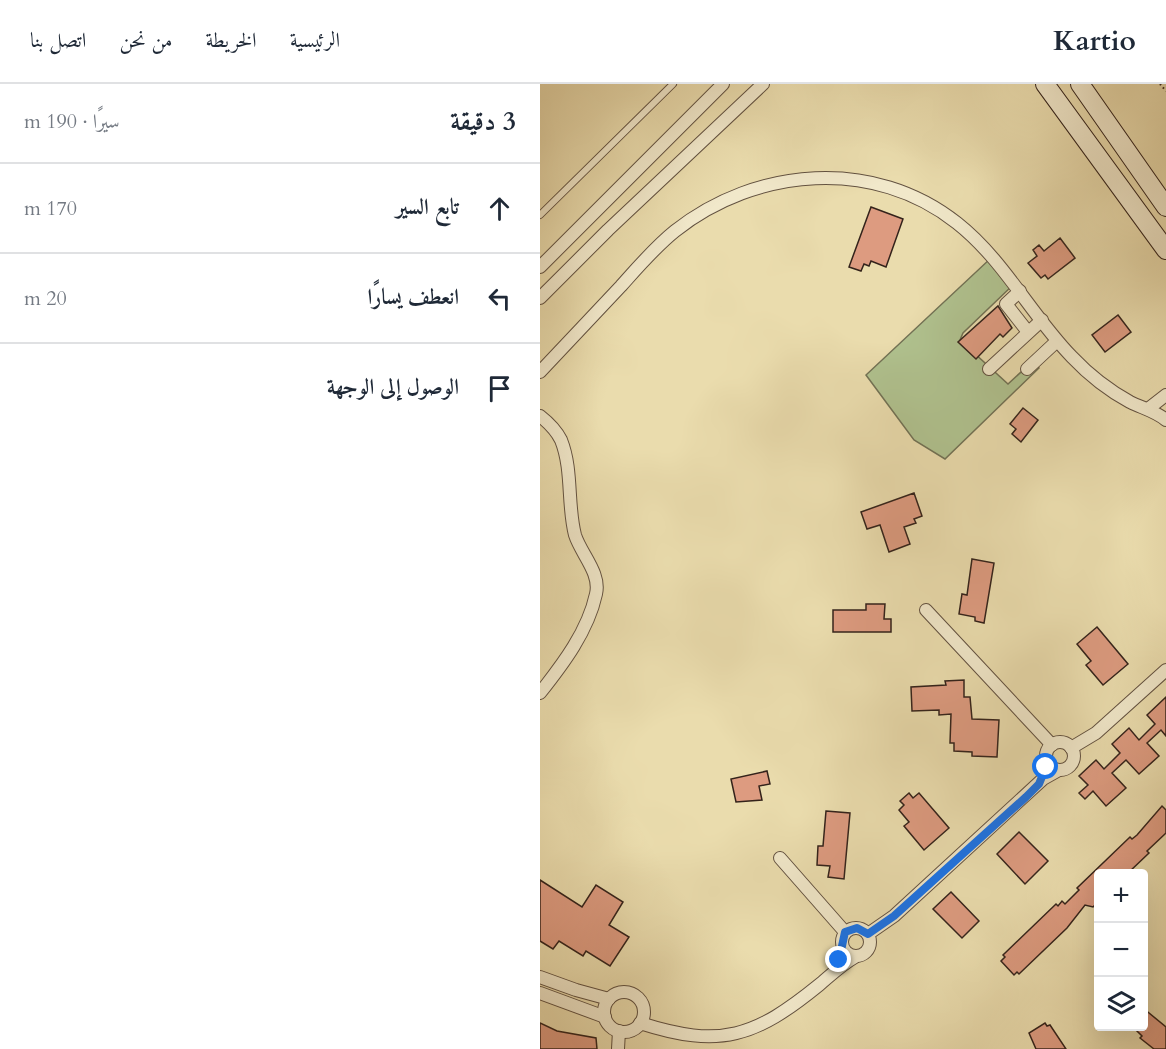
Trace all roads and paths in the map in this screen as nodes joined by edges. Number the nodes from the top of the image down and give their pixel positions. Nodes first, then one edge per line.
1 (673, 84) edge
2 (723, 84) edge
3 (763, 84) edge
4 (1045, 84) edge
5 (1080, 84) edge
6 (1160, 84) edge
7 (1166, 91) edge
8 (1166, 207) edge
9 (540, 215) edge
10 (1166, 250) edge
11 (540, 267) edge
12 (1020, 291) junction
13 (540, 298) edge
14 (1042, 320) junction
15 (1028, 332) junction
16 (1057, 341) junction
17 (989, 369) dead end
18 (1027, 369) dead end
19 (540, 372) edge
20 (1166, 395) edge
21 (1148, 409) junction
22 (540, 416) edge
23 (1164, 416) edge
24 (926, 610) dead end
25 (1166, 670) edge
26 (540, 693) edge
27 (1052, 745) junction
28 (1071, 748) junction
29 (1047, 761) junction
30 (1059, 770) junction
31 (1039, 784) junction
32 (780, 858) dead end
33 (845, 932) junction
34 (868, 934) junction
35 (843, 949) junction
36 (855, 957) junction
37 (834, 971) junction
38 (540, 976) edge
39 (540, 993) edge
40 (609, 999) junction
41 (605, 1017) junction
42 (640, 1023) junction
43 (619, 1031) junction
44 (618, 1049) edge

1 - 9 lane
2 - 11 street
3 - 13 street
4 - 10 street
5 - 8 street
6 - 7 path
12 - 14 street
12 - 15 street
12 - 19 street
14 - 15 street
14 - 16 street
15 - 17 street
16 - 18 street
16 - 21 street
20 - 21 street
21 - 23 street
22 - 26 street
24 - 27 street
25 - 28 street
27 - 28 street
27 - 29 street
28 - 30 street
29 - 30 street
29 - 31 street
30 - 31 street
31 - 34 street
32 - 33 street
33 - 34 street
33 - 35 street
34 - 36 street
35 - 36 street
35 - 37 street
36 - 37 street
37 - 42 street
38 - 40 street
39 - 41 street
40 - 41 street
40 - 42 street
41 - 43 street
42 - 43 street
43 - 44 street

